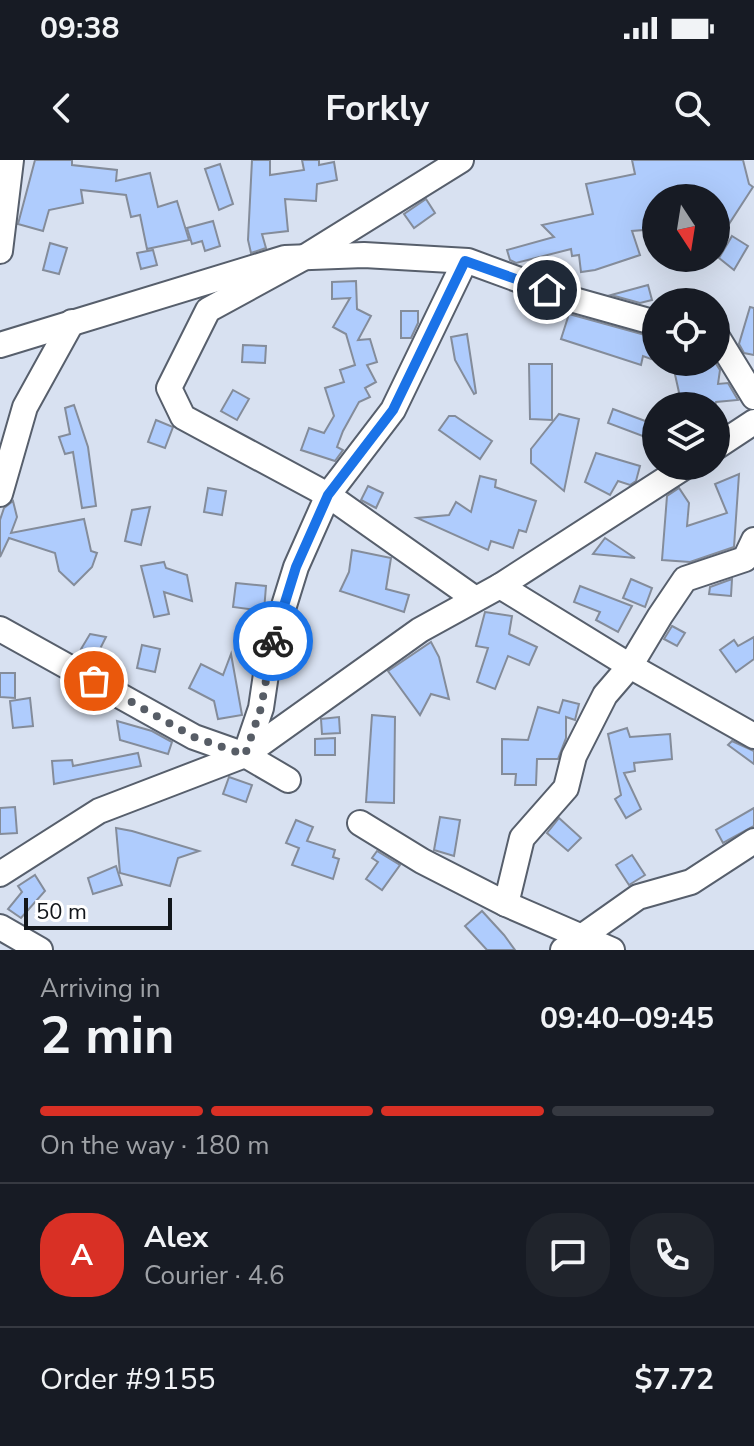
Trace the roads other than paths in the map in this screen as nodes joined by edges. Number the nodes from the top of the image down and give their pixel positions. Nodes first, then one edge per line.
1 (11, 160) edge
2 (461, 160) edge
3 (0, 251) edge
4 (305, 257) junction
5 (465, 261) junction
6 (642, 319) edge
7 (72, 322) junction
8 (0, 345) edge
9 (730, 358) edge
10 (754, 397) edge
11 (25, 407) junction
12 (754, 422) edge
13 (0, 427) edge
14 (730, 438) edge
15 (664, 480) edge
16 (0, 494) edge
17 (328, 495) junction
18 (754, 540) edge
19 (500, 586) junction
20 (474, 598) junction
21 (0, 629) edge
22 (630, 666) junction
23 (754, 736) edge
24 (245, 755) junction
25 (288, 780) dead end
26 (360, 823) dead end
27 (754, 841) edge
28 (0, 874) edge
29 (506, 904) junction
30 (0, 927) edge
31 (572, 944) edge
32 (40, 950) edge
33 (612, 950) edge

1 - 3 street
2 - 4 street
4 - 5 street
4 - 7 street
4 - 17 street
5 - 6 street
5 - 17 street
7 - 8 street
7 - 11 street
9 - 10 street
11 - 13 street
11 - 16 street
12 - 14 street
15 - 19 street
17 - 20 street
17 - 24 street
18 - 22 street
19 - 20 street
19 - 22 street
20 - 24 street
21 - 24 street
22 - 23 street
22 - 29 street
24 - 25 street
24 - 28 street
26 - 29 street
27 - 31 street
29 - 31 street
30 - 32 street
31 - 33 street

